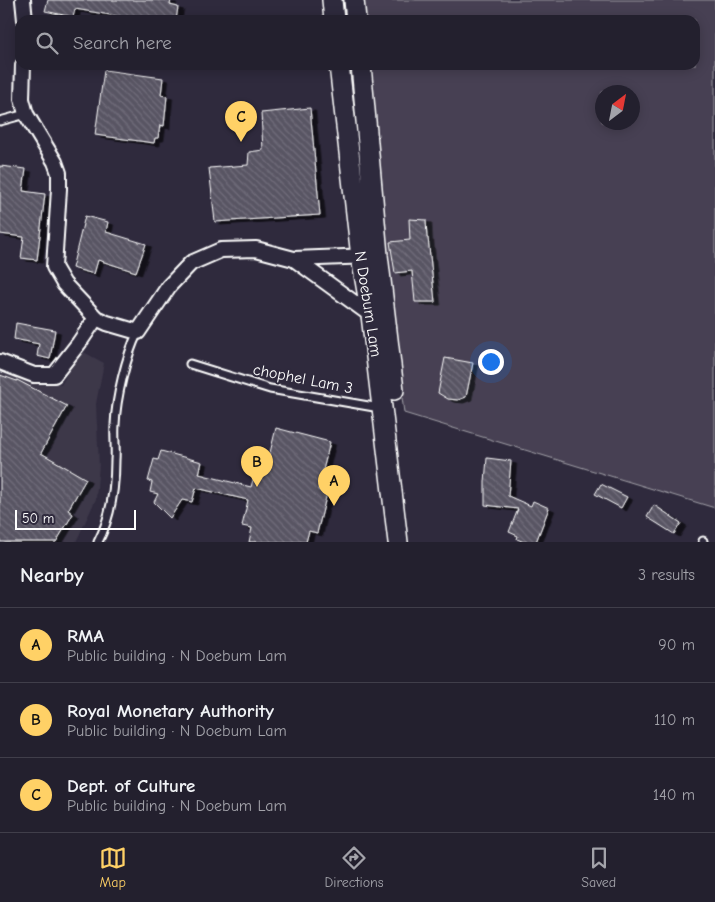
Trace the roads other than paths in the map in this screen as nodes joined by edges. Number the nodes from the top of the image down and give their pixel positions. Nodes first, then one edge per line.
1 (23, 0) edge
2 (332, 0) edge
3 (354, 0) edge
4 (24, 15) edge
5 (334, 15) edge
6 (356, 15) edge
7 (23, 70) edge
8 (340, 70) edge
9 (361, 70) edge
10 (26, 114) junction
11 (0, 121) edge
12 (369, 256) junction
13 (294, 259) junction
14 (379, 315) junction
15 (96, 318) junction
16 (138, 332) junction
17 (0, 362) edge
18 (190, 364) dead end
19 (383, 408) junction
20 (98, 542) edge
21 (398, 542) edge
22 (410, 542) edge

1 - 4 street
2 - 5 main road
3 - 6 main road
7 - 10 street
8 - 12 main road, N Doebum Lam
9 - 12 main road, N Doebum Lam
10 - 11 lane
10 - 15 street
12 - 13 street
12 - 14 main road, N Doebum Lam
13 - 14 street
13 - 16 street
14 - 19 main road, N Doebum Lam
14 - 22 main road, N Doebum Lam
15 - 16 street
15 - 17 street
16 - 20 lane
18 - 19 lane, chophel Lam 3
19 - 21 main road, N Doebum Lam

